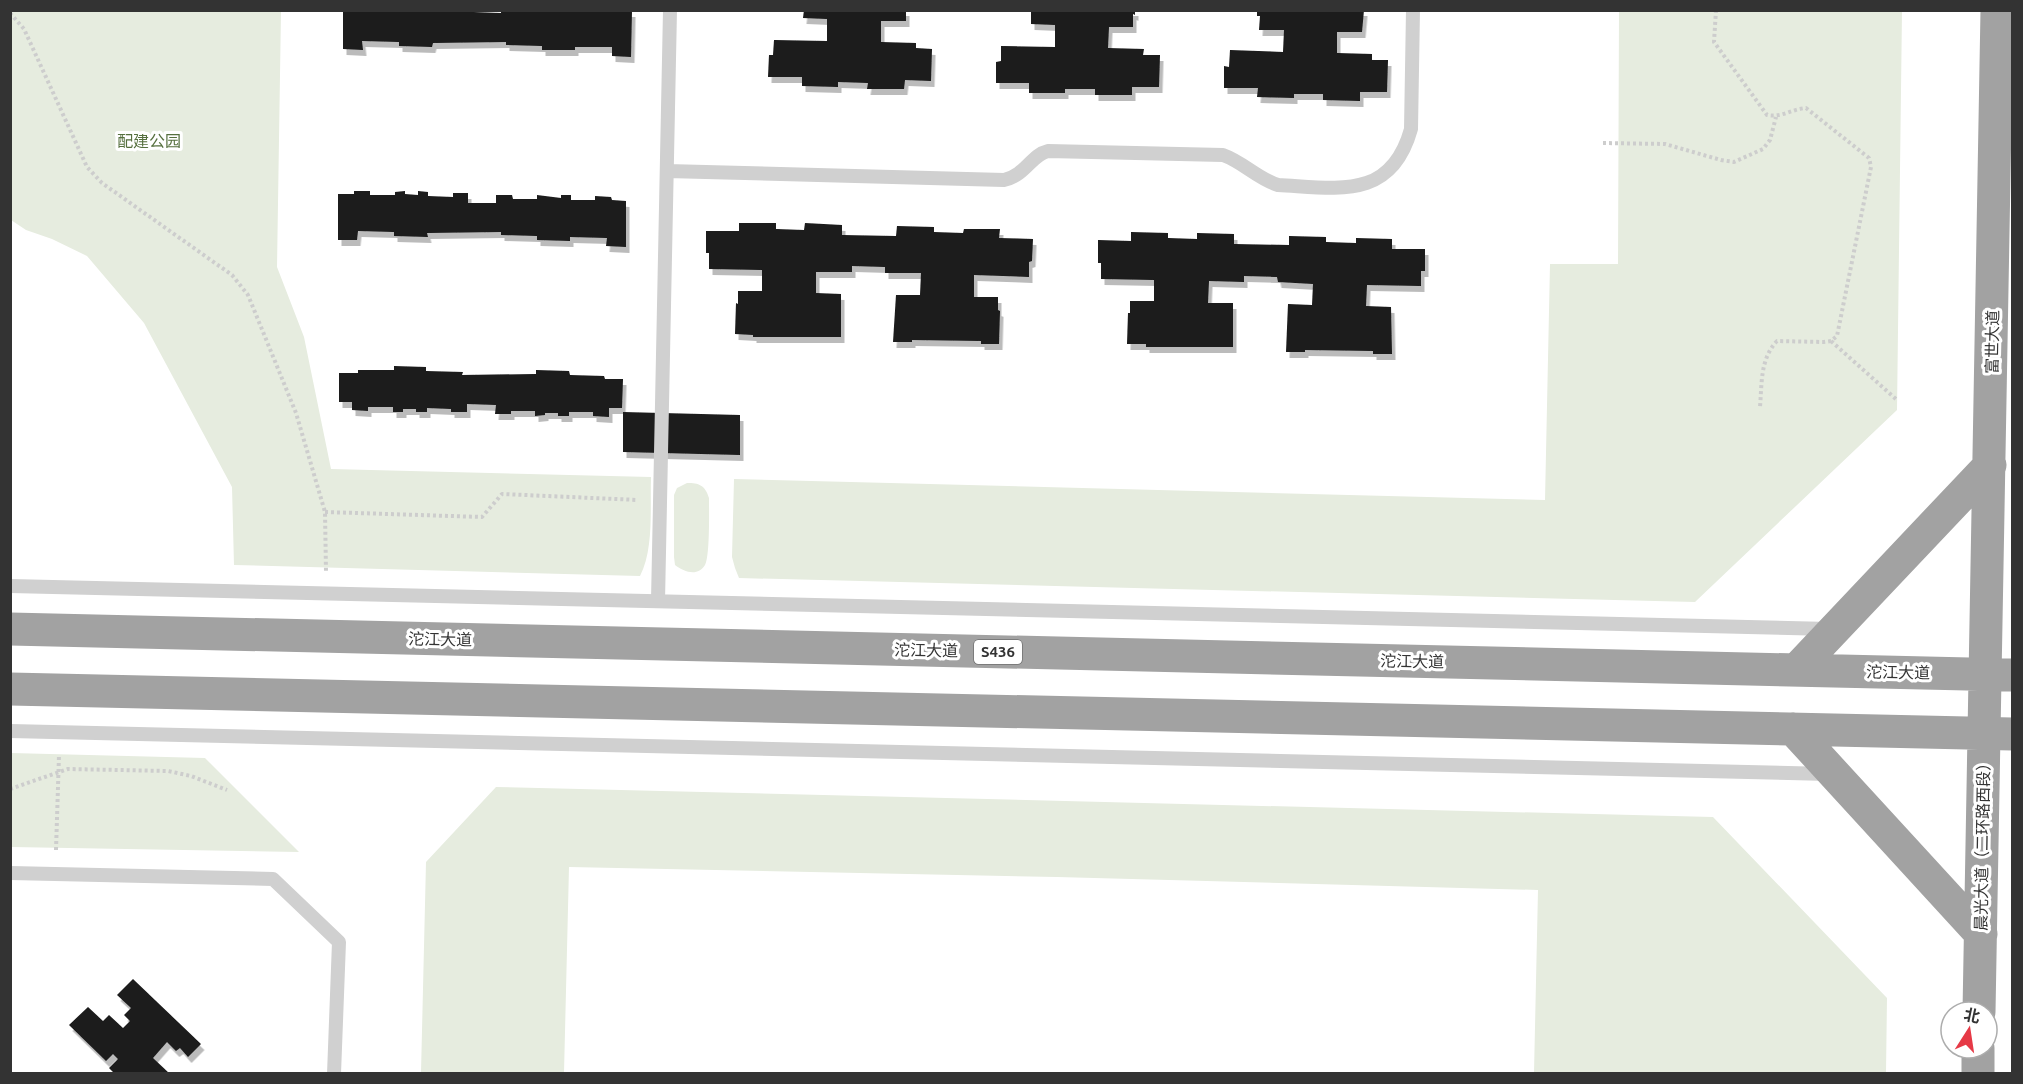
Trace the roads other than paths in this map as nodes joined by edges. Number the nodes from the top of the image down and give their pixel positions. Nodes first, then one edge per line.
1 (670, 10) edge
2 (1413, 10) edge
3 (1997, 10) edge
4 (667, 171) junction
5 (1990, 465) junction
6 (10, 586) edge
7 (658, 601) junction
8 (10, 629) edge
9 (1835, 629) junction
10 (1796, 670) junction
11 (1999, 675) edge
12 (10, 689) edge
13 (1793, 729) junction
14 (10, 731) edge
15 (1998, 734) edge
16 (1833, 774) junction
17 (10, 873) edge
18 (1981, 934) junction
19 (1979, 1000) edge
20 (334, 1074) edge

1 - 4 lane
2 - 4 lane
3 - 5 highway, 富世大道
4 - 7 lane
5 - 9 highway
5 - 11 highway, 富世大道
6 - 7 lane
7 - 9 lane
8 - 10 highway, 沱江大道 / S436
9 - 10 highway
10 - 11 highway, 沱江大道 / S436
11 - 15 highway, 晨光大道（二环路西段）
12 - 13 highway
13 - 15 highway
13 - 16 highway
14 - 16 lane
15 - 18 highway, 晨光大道（二环路西段）
16 - 18 highway
17 - 20 lane
18 - 19 highway, 晨光大道（二环路西段）

